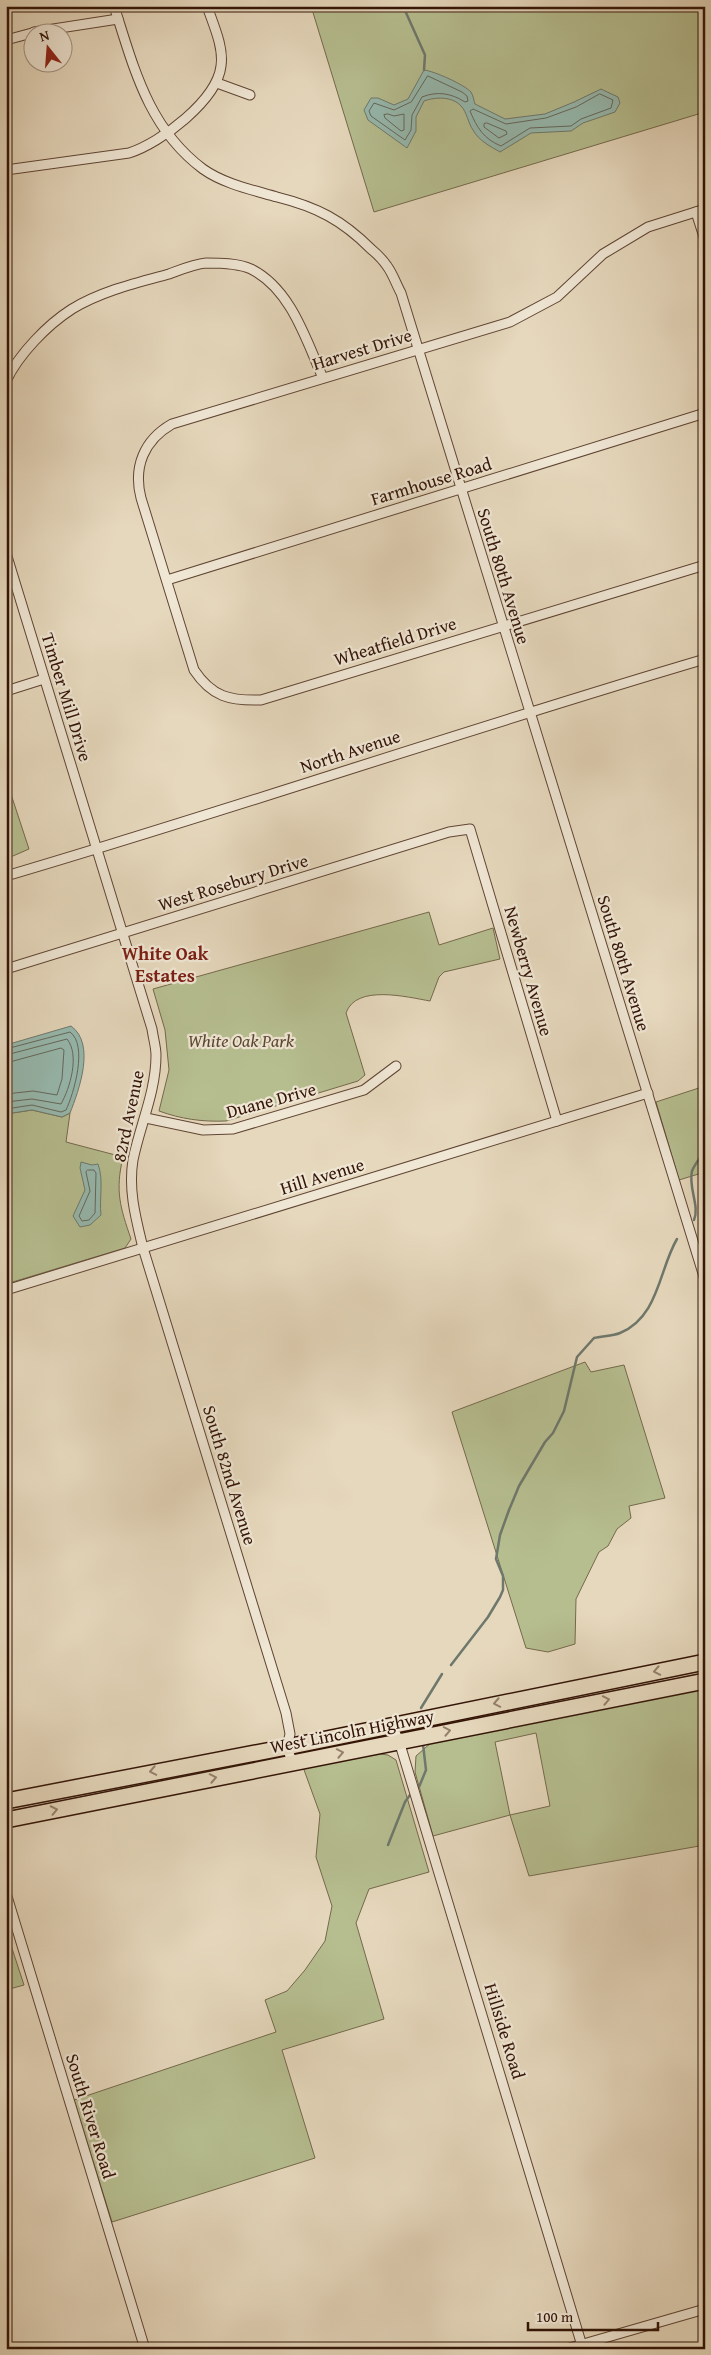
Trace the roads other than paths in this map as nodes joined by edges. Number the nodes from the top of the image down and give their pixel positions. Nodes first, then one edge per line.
1 (114, 6) edge
2 (207, 6) edge
3 (118, 19) junction
4 (72, 27) edge
5 (22, 36) edge
6 (6, 40) edge
7 (217, 83) junction
8 (250, 95) dead end
9 (166, 132) junction
10 (6, 170) edge
11 (701, 210) edge
12 (705, 240) edge
13 (418, 349) junction
14 (7, 375) edge
15 (323, 378) junction
16 (705, 414) edge
17 (461, 488) junction
18 (6, 553) edge
19 (705, 565) edge
20 (167, 580) junction
21 (503, 625) junction
22 (705, 659) edge
23 (44, 679) junction
24 (6, 691) edge
25 (529, 711) junction
26 (470, 829) joint
27 (97, 849) junction
28 (6, 876) edge
29 (122, 934) junction
30 (6, 969) edge
31 (396, 1066) dead end
32 (648, 1094) junction
33 (146, 1118) junction
34 (557, 1121) junction
35 (143, 1248) junction
36 (705, 1280) edge
37 (6, 1290) edge
38 (705, 1662) edge
39 (705, 1681) edge
40 (391, 1724) junction
41 (399, 1740) junction
42 (287, 1747) junction
43 (292, 1762) junction
44 (6, 1800) edge
45 (6, 1820) edge
46 (6, 1893) edge
47 (705, 2309) edge
48 (582, 2346) edge
49 (145, 2349) edge
50 (566, 2349) edge

1 - 3 street, South 80th Avenue
2 - 7 street
3 - 4 street
3 - 9 street, South 80th Avenue
5 - 6 street
7 - 8 street
7 - 9 street
9 - 10 street
9 - 13 street, South 80th Avenue
11 - 12 street
11 - 13 street, Harvest Drive
13 - 15 street, Harvest Drive
13 - 17 street, South 80th Avenue
14 - 15 street
15 - 20 street, Harvest Drive
16 - 17 street, Farmhouse Road
17 - 20 street, Farmhouse Road
17 - 21 street, South 80th Avenue
18 - 23 street, Timber Mill Drive
19 - 21 street, Wheatfield Drive
20 - 21 street, Wheatfield Drive
21 - 25 street, South 80th Avenue
22 - 25 street, North Avenue
23 - 24 street
23 - 27 street, Timber Mill Drive
25 - 27 street, North Avenue
25 - 32 street, South 80th Avenue
26 - 29 street, West Rosebury Drive
26 - 34 street, Newberry Avenue
27 - 28 street, North Avenue
27 - 29 street, 82rd Avenue
29 - 30 street, West Rosebury Drive
29 - 33 street, 82rd Avenue
31 - 33 street, Duane Drive
32 - 34 street, Hill Avenue
32 - 36 street, South 80th Avenue
33 - 35 street, 82rd Avenue
34 - 35 street, Hill Avenue
35 - 37 street, Hill Avenue
35 - 42 street, South 82nd Avenue
38 -> 40 main road, West Lincoln Highway
41 -> 39 main road, West Lincoln Highway
40 - 41 street, Hillside Road
40 - 42 main road, West Lincoln Highway
43 -> 41 main road, West Lincoln Highway
41 - 48 street, Hillside Road
42 - 43 street
42 -> 44 main road, West Lincoln Highway
45 -> 43 main road, West Lincoln Highway
46 - 49 street, South River Road
47 - 48 street
48 - 50 street

